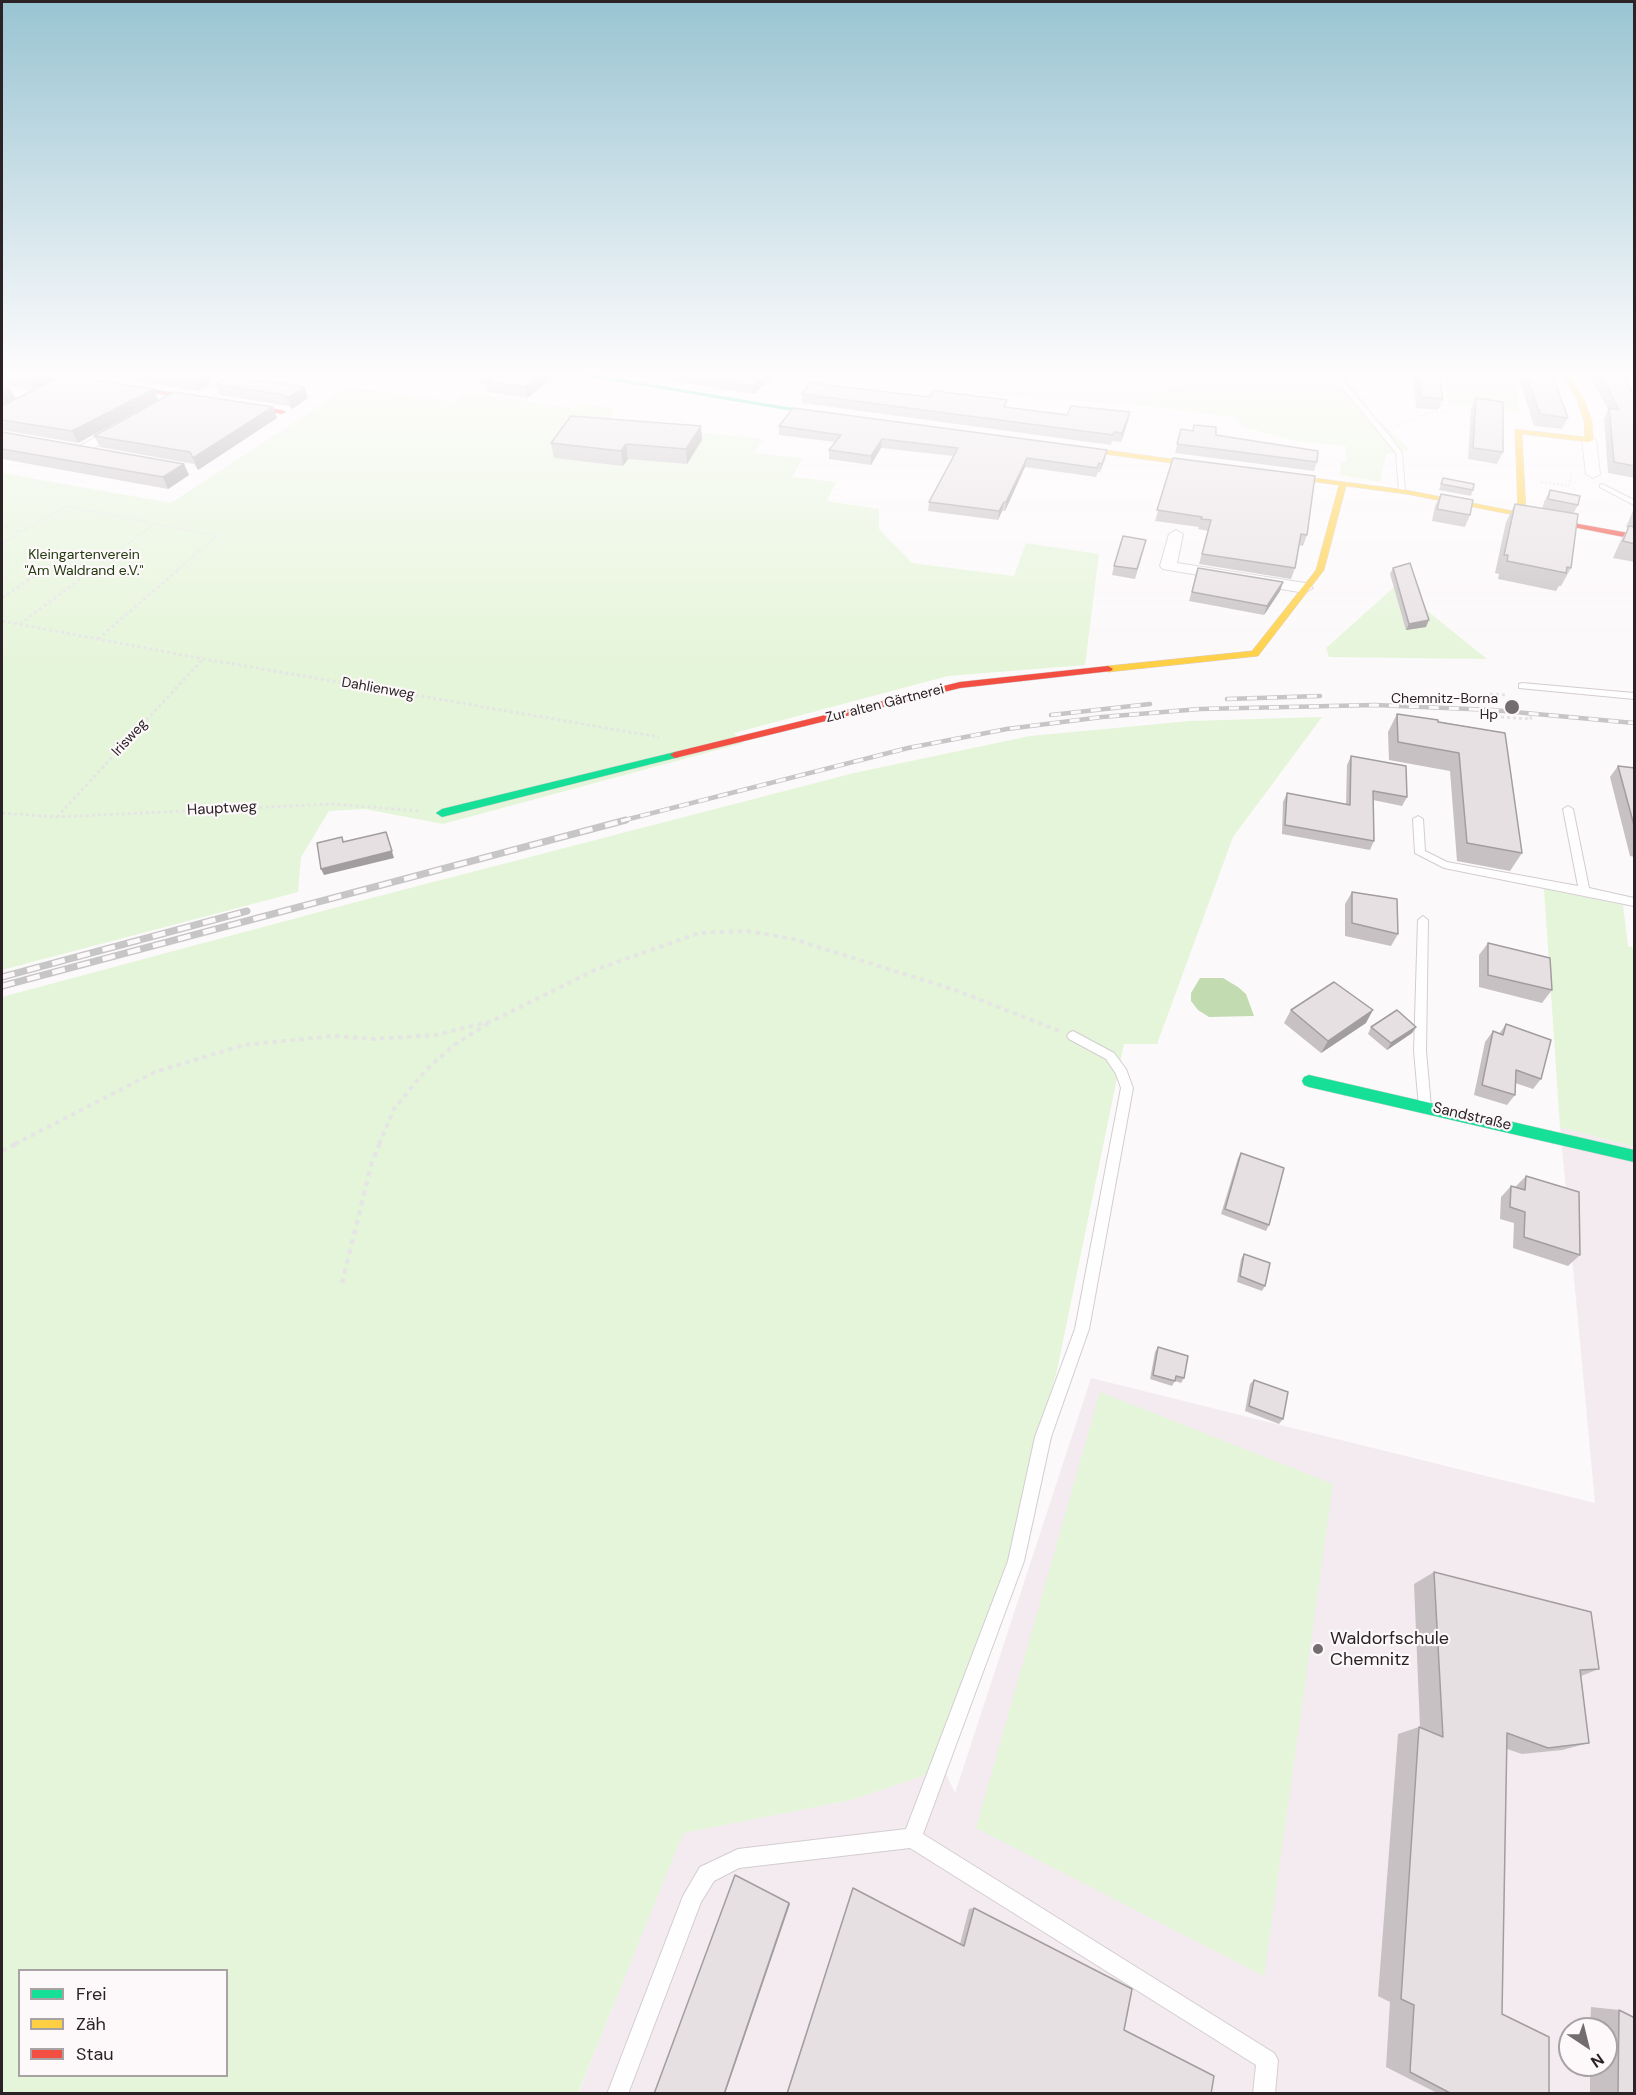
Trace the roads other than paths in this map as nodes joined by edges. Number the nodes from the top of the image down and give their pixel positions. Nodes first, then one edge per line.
1 (1260, 473) edge
2 (1401, 473) edge
3 (1520, 473) edge
4 (1342, 484) junction
5 (1602, 486) dead end
6 (1402, 491) junction
7 (1635, 504) edge
8 (1522, 513) junction
9 (1176, 534) dead end
10 (1635, 537) edge
11 (1305, 588) junction
12 (1522, 686) dead end
13 (1635, 696) edge
14 (1568, 809) dead end
15 (442, 813) road end
16 (1418, 819) dead end
17 (1584, 891) junction
18 (1635, 902) edge
19 (1423, 920) dead end
20 (1073, 1036) road end
21 (1309, 1081) dead end
22 (1425, 1107) junction
23 (1635, 1156) edge
24 (912, 1838) junction
25 (617, 2094) edge
26 (1264, 2094) edge

1 - 4 street
2 - 6 lane
3 - 8 street
4 - 6 street
4 - 11 street, Zur alten Gärtnerei
5 - 7 lane
6 - 8 street
8 - 10 street
9 - 11 street
11 - 15 street, Zur alten Gärtnerei
12 - 13 lane
14 - 17 lane
16 - 17 lane
17 - 18 lane
19 - 22 lane
20 - 24 lane
21 - 22 street, Sandstraße
22 - 23 street, Sandstraße
24 - 25 lane
24 - 26 lane

